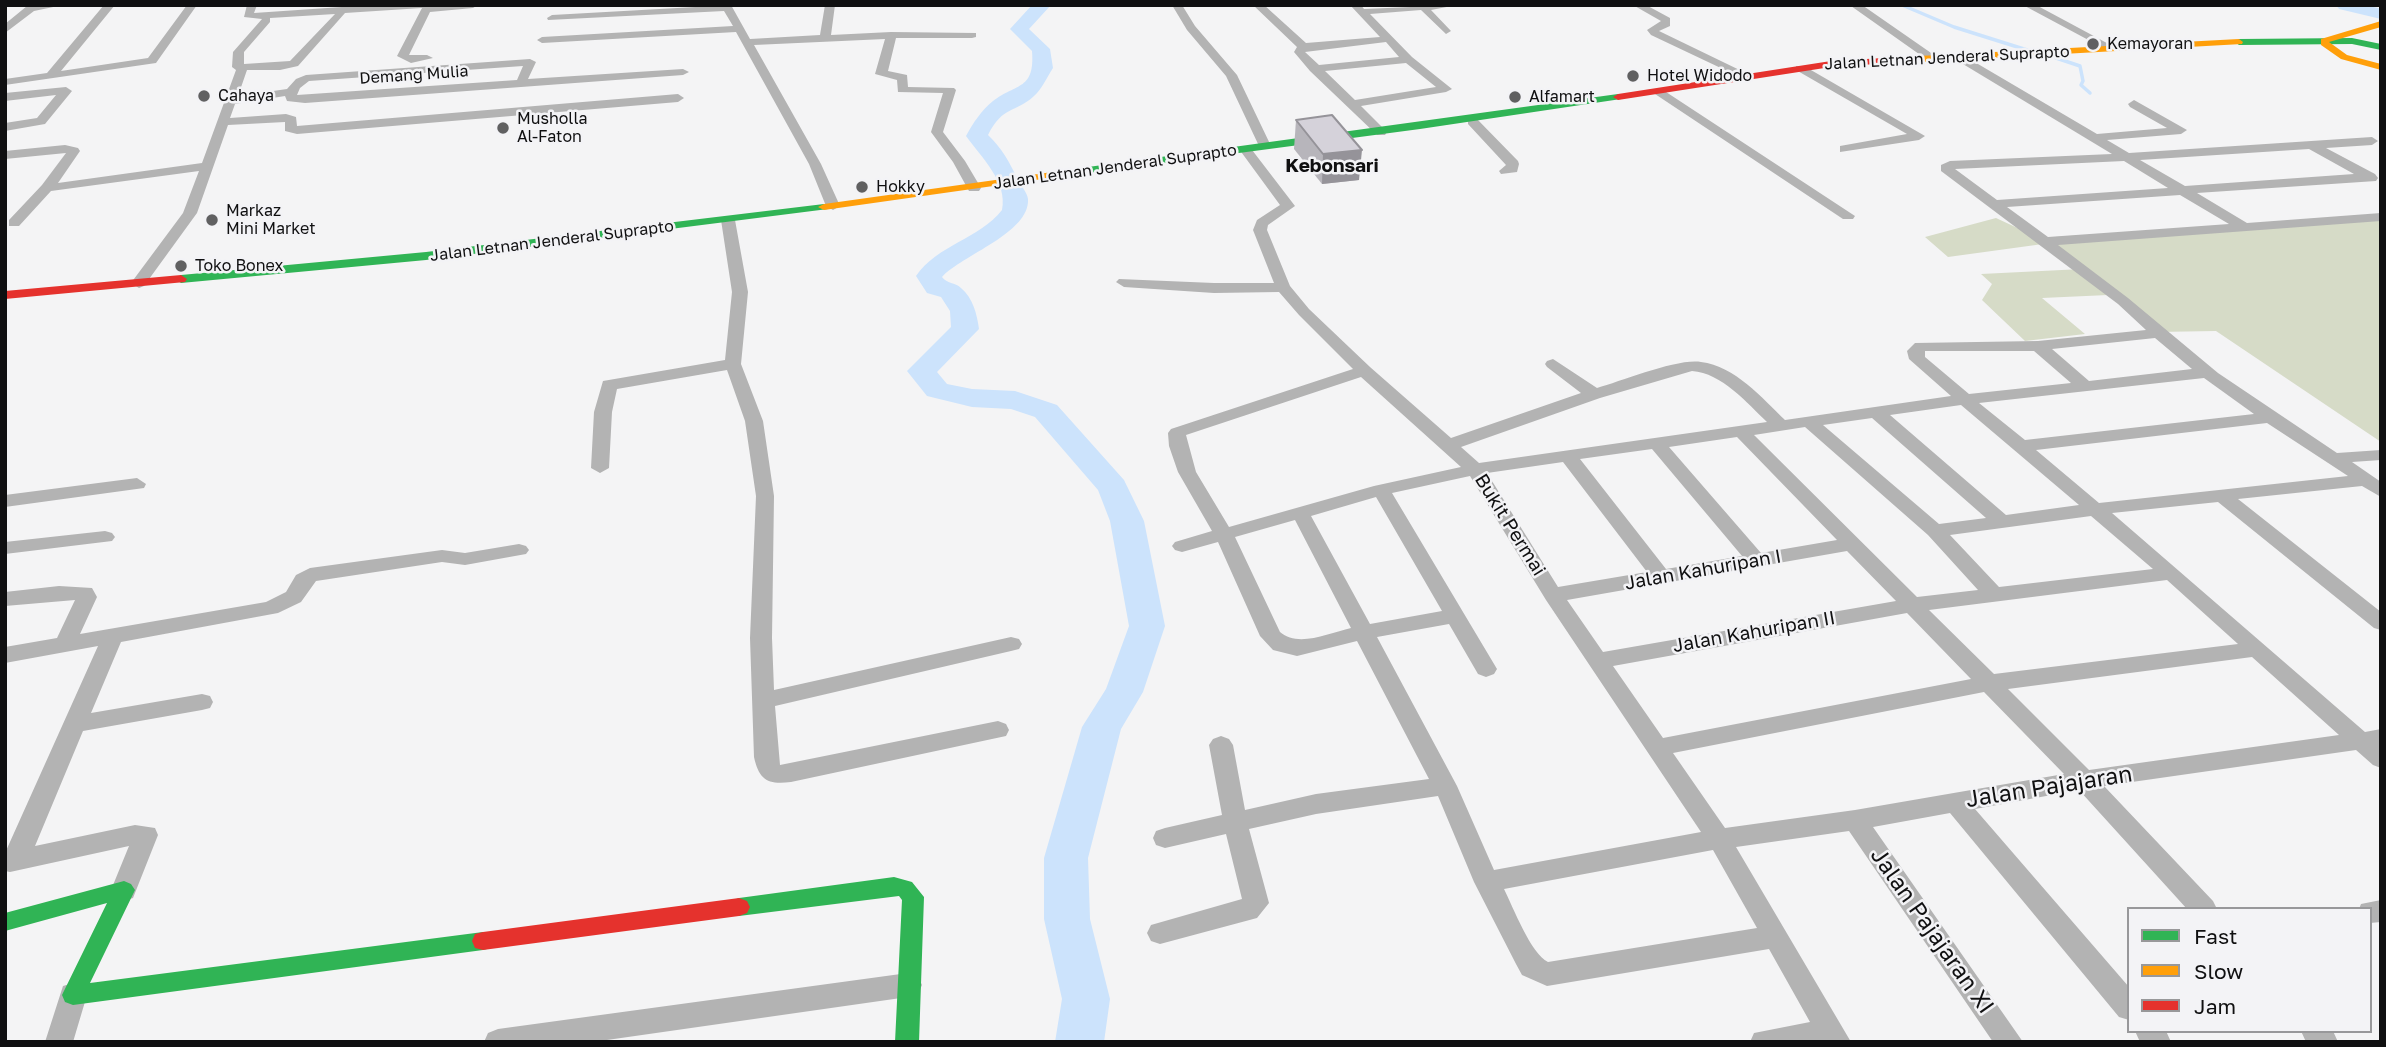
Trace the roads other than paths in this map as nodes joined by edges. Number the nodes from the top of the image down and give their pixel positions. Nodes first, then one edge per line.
1 (58, 5) edge
2 (110, 5) edge
3 (192, 5) edge
4 (252, 5) edge
5 (473, 5) edge
6 (559, 5) edge
7 (830, 5) edge
8 (1177, 5) edge
9 (1258, 5) edge
10 (1452, 5) edge
11 (1638, 5) edge
12 (2028, 5) edge
13 (726, 6) edge
14 (1856, 6) edge
15 (372, 7) edge
16 (426, 7) edge
17 (1424, 8) junction
18 (313, 9) edge
19 (1358, 9) edge
20 (340, 14) dead end
21 (552, 18) junction
22 (266, 20) dead end
23 (740, 29) junction
24 (5, 30) edge
25 (1446, 31) dead end
26 (2379, 34) edge
27 (891, 35) junction
28 (972, 35) dead end
29 (825, 37) junction
30 (1388, 39) junction
31 (542, 40) junction
32 (748, 42) junction
33 (2325, 43) junction
34 (2350, 43) junction
35 (1303, 47) junction
36 (2113, 49) junction
37 (472, 55) dead end
38 (1957, 56) junction
39 (1930, 57) junction
40 (1408, 59) junction
41 (530, 62) junction
42 (2381, 65) edge
43 (243, 68) junction
44 (1800, 68) junction
45 (1314, 69) junction
46 (683, 72) dead end
47 (51, 75) junction
48 (1748, 77) junction
49 (5, 82) edge
50 (521, 83) junction
51 (291, 92) junction
52 (1659, 92) junction
53 (5, 97) edge
54 (678, 98) dead end
55 (230, 101) junction
56 (1350, 104) junction
57 (2134, 104) dead end
58 (1472, 121) junction
59 (222, 122) junction
60 (5, 127) edge
61 (1381, 132) junction
62 (2093, 138) junction
63 (2371, 141) dead end
64 (2309, 145) junction
65 (1265, 146) junction
66 (1245, 149) junction
67 (1844, 149) dead end
68 (5, 155) edge
69 (2127, 157) junction
70 (206, 166) junction
71 (1506, 171) dead end
72 (2375, 180) edge
73 (978, 187) junction
74 (47, 188) junction
75 (2181, 189) junction
76 (1995, 204) junction
77 (833, 206) junction
78 (1848, 216) dead end
79 (2381, 217) edge
80 (728, 220) junction
81 (14, 223) dead end
82 (2242, 226) junction
83 (2045, 242) junction
84 (1124, 282) dead end
85 (138, 283) junction
86 (1283, 287) junction
87 (5, 295) edge
88 (2159, 333) junction
89 (2038, 346) junction
90 (733, 364) junction
91 (1553, 364) dead end
92 (1364, 371) junction
93 (2206, 373) junction
94 (2085, 386) junction
95 (1594, 394) junction
96 (1966, 399) junction
97 (1877, 413) junction
98 (2272, 417) junction
99 (1809, 422) junction
100 (1782, 426) junction
101 (1741, 431) junction
102 (1657, 444) junction
103 (1449, 445) junction
104 (2023, 446) junction
105 (2381, 455) edge
106 (1568, 456) junction
107 (2337, 458) junction
108 (600, 468) dead end
109 (1475, 469) junction
110 (137, 484) dead end
111 (2373, 485) edge
112 (1381, 490) junction
113 (2221, 495) junction
114 (5, 500) edge
115 (2096, 509) junction
116 (1300, 512) junction
117 (2001, 521) junction
118 (1935, 531) junction
119 (1223, 533) junction
120 (105, 537) dead end
121 (1852, 544) junction
122 (1182, 545) dead end
123 (5, 548) edge
124 (519, 550) dead end
125 (1757, 561) junction
126 (2171, 573) junction
127 (1661, 577) junction
128 (1553, 595) junction
129 (1995, 595) junction
130 (5, 599) edge
131 (1912, 605) junction
132 (1454, 616) junction
133 (2381, 622) edge
134 (1363, 632) junction
135 (113, 635) junction
136 (65, 644) junction
137 (1011, 644) dead end
138 (2258, 649) junction
139 (6, 656) edge
140 (1598, 661) junction
141 (1486, 669) dead end
142 (1989, 683) junction
143 (764, 700) junction
144 (202, 702) dead end
145 (75, 724) junction
146 (998, 730) dead end
147 (2372, 740) edge
148 (1221, 745) dead end
149 (1656, 748) junction
150 (2381, 759) edge
151 (2084, 780) junction
152 (1445, 786) junction
153 (1956, 803) junction
154 (1855, 820) junction
155 (1235, 822) junction
156 (1165, 838) dead end
157 (1718, 839) junction
158 (11, 862) edge
159 (1487, 881) junction
160 (124, 890) junction
161 (2202, 907) edge
162 (5, 922) edge
163 (1160, 933) dead end
164 (1775, 937) junction
165 (908, 985) junction
166 (73, 995) junction
167 (2127, 1006) edge
168 (1834, 1037) edge
169 (59, 1042) edge
170 (498, 1042) edge
171 (907, 1042) edge
172 (1764, 1042) edge
173 (2008, 1042) edge

1 - 24 street
2 - 47 street
3 - 47 street
4 - 18 street
5 - 16 street
6 - 21 street
7 - 29 street
8 - 65 street
9 - 35 street
10 - 17 street
11 - 48 street
12 - 36 street
13 - 21 street
13 - 23 street
14 - 39 street
15 - 16 street
15 - 18 street
16 - 37 street
17 - 19 street
17 - 25 street
19 - 30 street
20 - 43 street
21 - 31 street
22 - 43 street
23 - 31 street
23 - 32 street
26 - 33 main road
26 - 34 main road, Jalan Letnan Jenderal Suprapto
27 - 28 street
27 - 29 street
27 - 73 street
29 - 32 street
30 - 35 street
30 - 40 street
31 - 41 street
32 - 77 street
33 - 34 main road, Jalan Letnan Jenderal Suprapto
33 - 36 main road, Jalan Letnan Jenderal Suprapto
33 - 42 main road
34 - 42 main road
35 - 45 street
36 - 38 main road, Jalan Letnan Jenderal Suprapto
38 - 39 main road, Jalan Letnan Jenderal Suprapto
38 - 62 street
39 - 44 main road, Jalan Letnan Jenderal Suprapto
40 - 45 street
40 - 56 street
41 - 50 street
41 - 51 street, Demang Mulia
43 - 55 street
44 - 48 main road, Jalan Letnan Jenderal Suprapto
44 - 67 street
45 - 56 street
46 - 50 street
47 - 49 street
48 - 52 main road, Jalan Letnan Jenderal Suprapto
50 - 51 street, Demang Mulia
51 - 55 street, Demang Mulia
52 - 58 main road, Jalan Letnan Jenderal Suprapto
52 - 78 street
53 - 60 street
54 - 59 street
55 - 59 street
56 - 61 street
57 - 62 street
58 - 61 main road, Jalan Letnan Jenderal Suprapto
58 - 71 street
59 - 70 street
61 - 65 main road, Jalan Letnan Jenderal Suprapto
62 - 69 street
63 - 64 street
64 - 69 street
64 - 72 street
65 - 66 main road, Jalan Letnan Jenderal Suprapto
66 - 73 main road, Jalan Letnan Jenderal Suprapto
66 - 86 street, Bukit Permai
68 - 74 street
69 - 75 street
69 - 76 street
70 - 74 street
70 - 85 street
72 - 75 street
73 - 77 main road, Jalan Letnan Jenderal Suprapto
74 - 81 street
75 - 76 street
75 - 82 street
76 - 83 street
77 - 80 main road, Jalan Letnan Jenderal Suprapto
79 - 82 street
80 - 85 main road, Jalan Letnan Jenderal Suprapto
80 - 90 street
82 - 83 street
83 - 88 street
84 - 86 street
85 - 87 main road, Jalan Letnan Jenderal Suprapto
86 - 92 street, Bukit Permai
88 - 89 street
88 - 93 street
89 - 94 street
89 - 96 street
90 - 108 street
90 - 143 street
91 - 95 street
92 - 103 street, Bukit Permai
92 - 119 street
93 - 94 street
93 - 98 street
94 - 96 street
95 - 100 street
95 - 103 street
96 - 97 street
96 - 104 street
97 - 99 street
97 - 117 street
98 - 104 street
98 - 107 street
99 - 100 street
99 - 118 street
100 - 101 street
101 - 102 street
101 - 121 street
102 - 106 street
102 - 125 street
103 - 109 street, Bukit Permai
104 - 115 street
105 - 107 street
106 - 109 street
106 - 127 street
107 - 111 street
109 - 112 street
109 - 128 street, Bukit Permai
110 - 114 street
111 - 113 street
112 - 116 street
112 - 132 street
113 - 115 street
113 - 133 street
115 - 117 street
115 - 126 street
116 - 119 street
116 - 134 street
117 - 118 street
118 - 129 street
119 - 122 street
119 - 134 street
120 - 123 street
121 - 125 street, Jalan Kahuripan I
121 - 131 street
124 - 135 street
125 - 127 street, Jalan Kahuripan I
126 - 129 street, Jalan Kahuripan II
126 - 138 street
127 - 128 street, Jalan Kahuripan I
128 - 140 street, Bukit Permai
129 - 131 street, Jalan Kahuripan II
130 - 136 street
131 - 140 street, Jalan Kahuripan II
131 - 142 street
132 - 134 street
132 - 141 street
134 - 152 street
135 - 136 street
135 - 145 street
136 - 139 street
137 - 143 street
138 - 142 street
138 - 147 street
140 - 149 street, Bukit Permai
142 - 149 street
142 - 151 street
143 - 146 street
144 - 145 street
145 - 158 street
147 - 150 street
147 - 151 street, Jalan Pajajaran
148 - 155 street
149 - 157 street, Bukit Permai
151 - 153 street, Jalan Pajajaran
151 - 161 street
152 - 155 street
152 - 159 street
153 - 154 street, Jalan Pajajaran
153 - 167 street
154 - 157 street, Jalan Pajajaran
154 - 173 street, Jalan Pajajaran XI
155 - 156 street
155 - 163 street
157 - 159 street, Jalan Pajajaran
157 - 164 street, Bukit Permai
158 - 160 street
159 - 164 street
160 - 162 main road
160 - 166 main road
164 - 168 street, Bukit Permai
165 - 166 main road
165 - 170 street
165 - 171 main road
166 - 169 street
168 - 172 street

